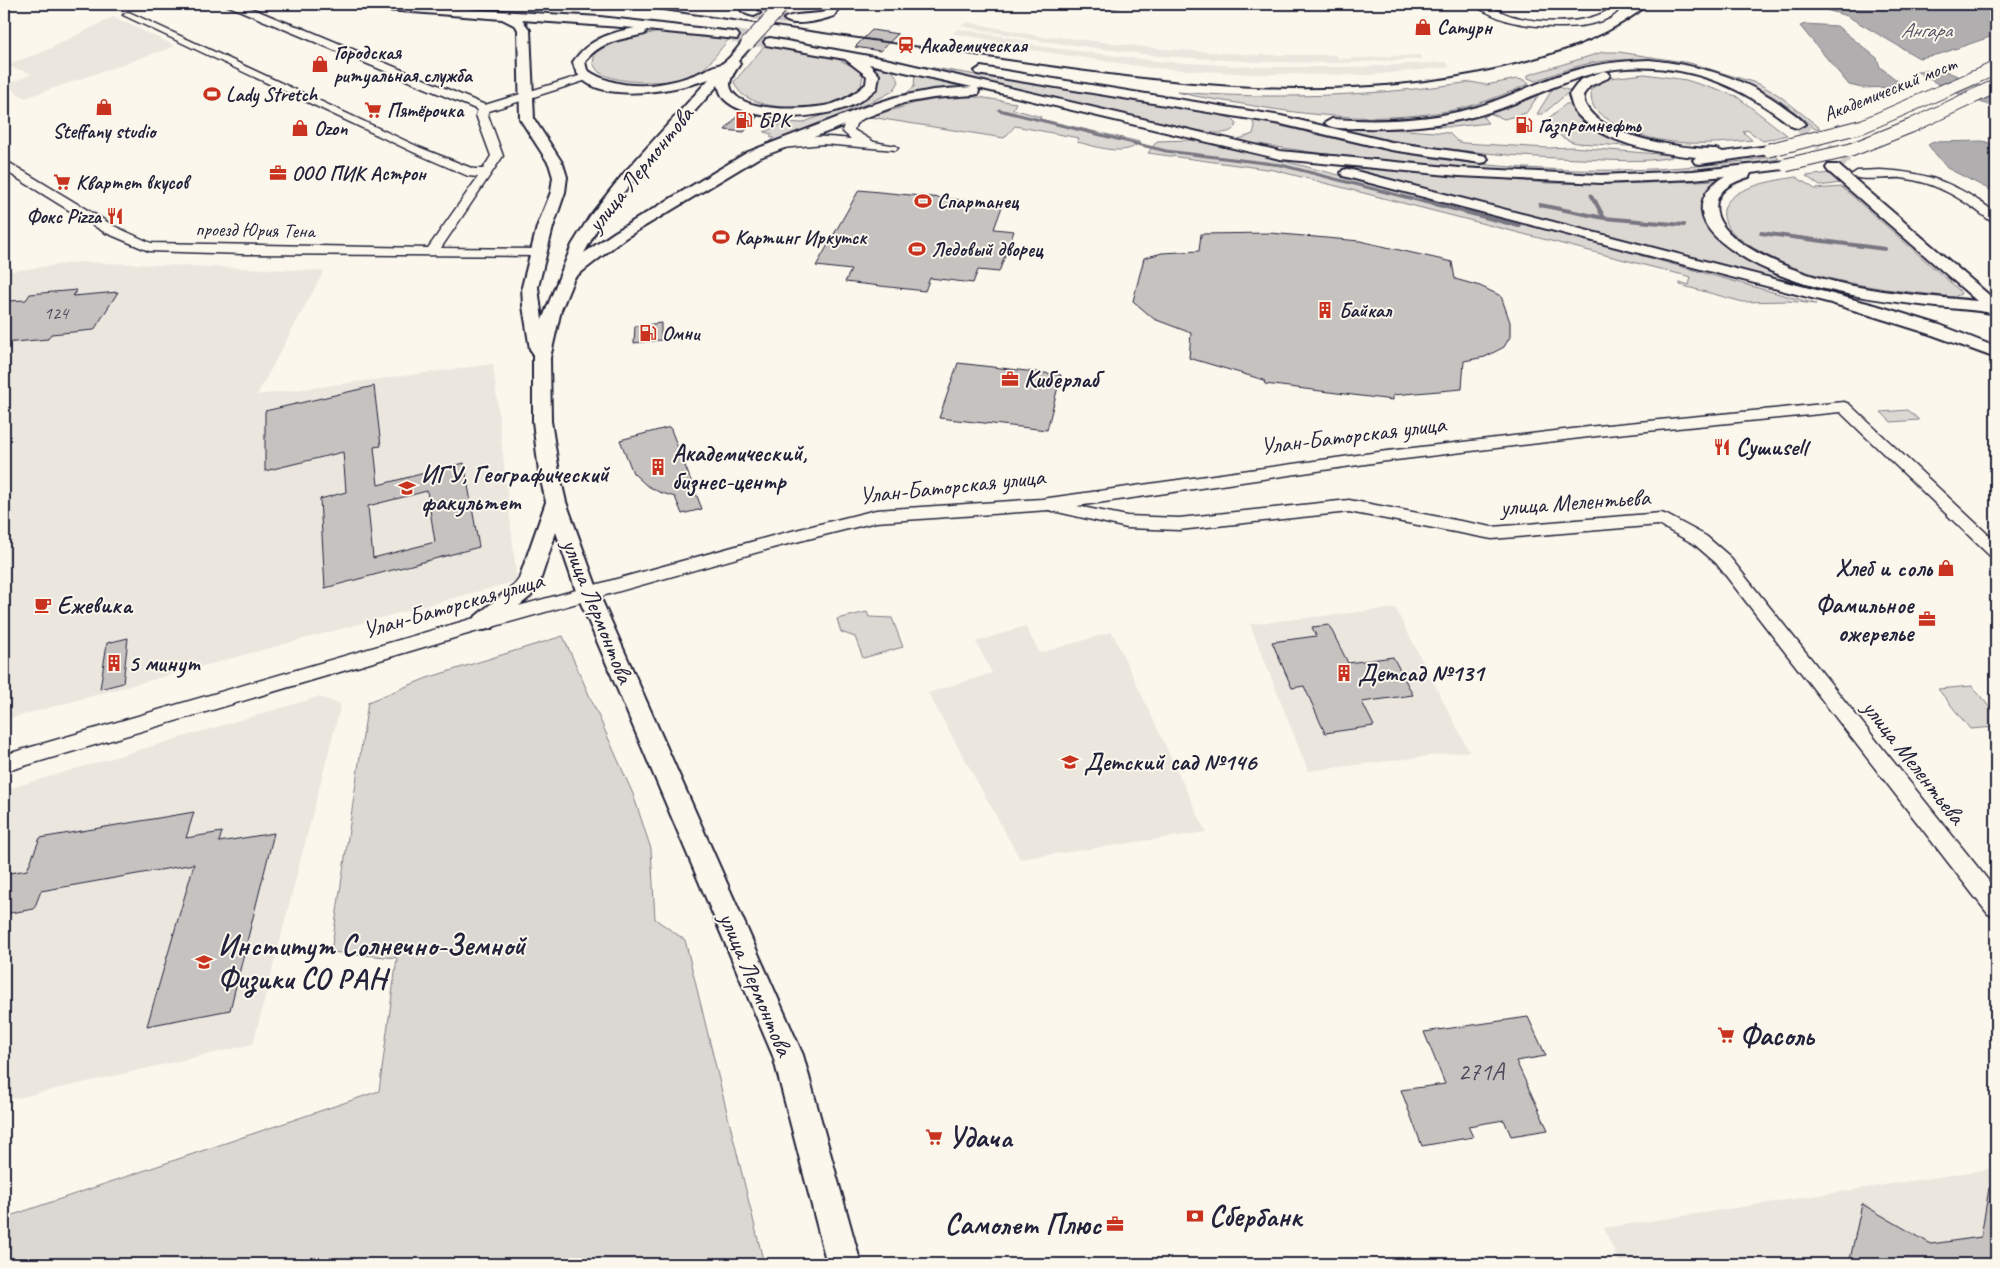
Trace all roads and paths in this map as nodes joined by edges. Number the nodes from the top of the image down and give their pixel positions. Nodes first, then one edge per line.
1 (229, 4) edge
2 (348, 4) edge
3 (491, 4) edge
4 (744, 4) edge
5 (835, 4) edge
6 (1612, 4) edge
7 (782, 6) edge
8 (1483, 7) dead end
9 (754, 14) tunnel mouth
10 (128, 15) dead end
11 (505, 16) junction
12 (790, 19) tunnel mouth
13 (682, 30) junction
14 (748, 43) junction
15 (827, 51) junction
16 (1996, 68) edge
17 (586, 76) junction
18 (1996, 86) edge
19 (526, 97) junction
20 (1054, 102) junction
21 (1207, 108) junction
22 (484, 109) junction
23 (868, 111) junction
24 (1281, 120) junction
25 (1205, 137) junction
26 (774, 148) junction
27 (1762, 151) junction
28 (1280, 155) junction
29 (4, 165) edge
30 (1595, 165) dead end
31 (1610, 165) dead end
32 (1779, 166) junction
33 (1845, 169) junction
34 (487, 173) junction
35 (1996, 219) edge
36 (432, 252) junction
37 (537, 253) junction
38 (557, 296) junction
39 (1993, 303) edge
40 (1996, 352) edge
41 (541, 358) junction
42 (556, 502) junction
43 (1042, 504) junction
44 (1996, 552) edge
45 (588, 594) junction
46 (484, 622) junction
47 (4, 764) edge
48 (1996, 907) edge
49 (844, 1264) edge

1 - 22 street
2 - 11 main road
3 - 13 main road
4 - 9 main road
5 - 12 main road
6 - 8 street
7 - 14 main road, улица Лермонтова, bridge
10 - 34 street
11 - 13 main road
11 - 19 main road
13 - 17 main road
14 - 15 main road
14 - 17 main road
14 - 38 main road, улица Лермонтова
15 - 20 main road
15 - 21 main road
16 - 27 main road, Академический мост, bridge
17 - 19 street
18 - 32 main road, Академический мост, bridge
19 - 22 street
19 - 37 main road
20 - 23 main road
20 - 25 main road
21 - 24 main road
21 - 25 main road
22 - 34 street
23 - 26 main road
23 - 26 street
24 - 27 main road
24 - 30 main road
25 - 28 main road
26 - 38 main road
27 - 31 main road
28 - 32 main road
28 - 40 main road
29 - 36 street, проезд Юрия Тена
32 - 39 main road
33 - 35 street
33 - 39 main road
33 - 39 main road
34 - 36 street
36 - 37 street, проезд Юрия Тена
37 - 41 main road
38 - 41 main road, улица Лермонтова
41 - 42 main road, улица Лермонтова
42 - 45 main road, улица Лермонтова
42 - 46 main road
43 - 44 street, Улан-Баторская улица
43 - 45 street, Улан-Баторская улица
43 - 48 street, улица Мелентьева
45 - 46 street, Улан-Баторская улица
45 - 49 main road, улица Лермонтова
46 - 47 street, Улан-Баторская улица

